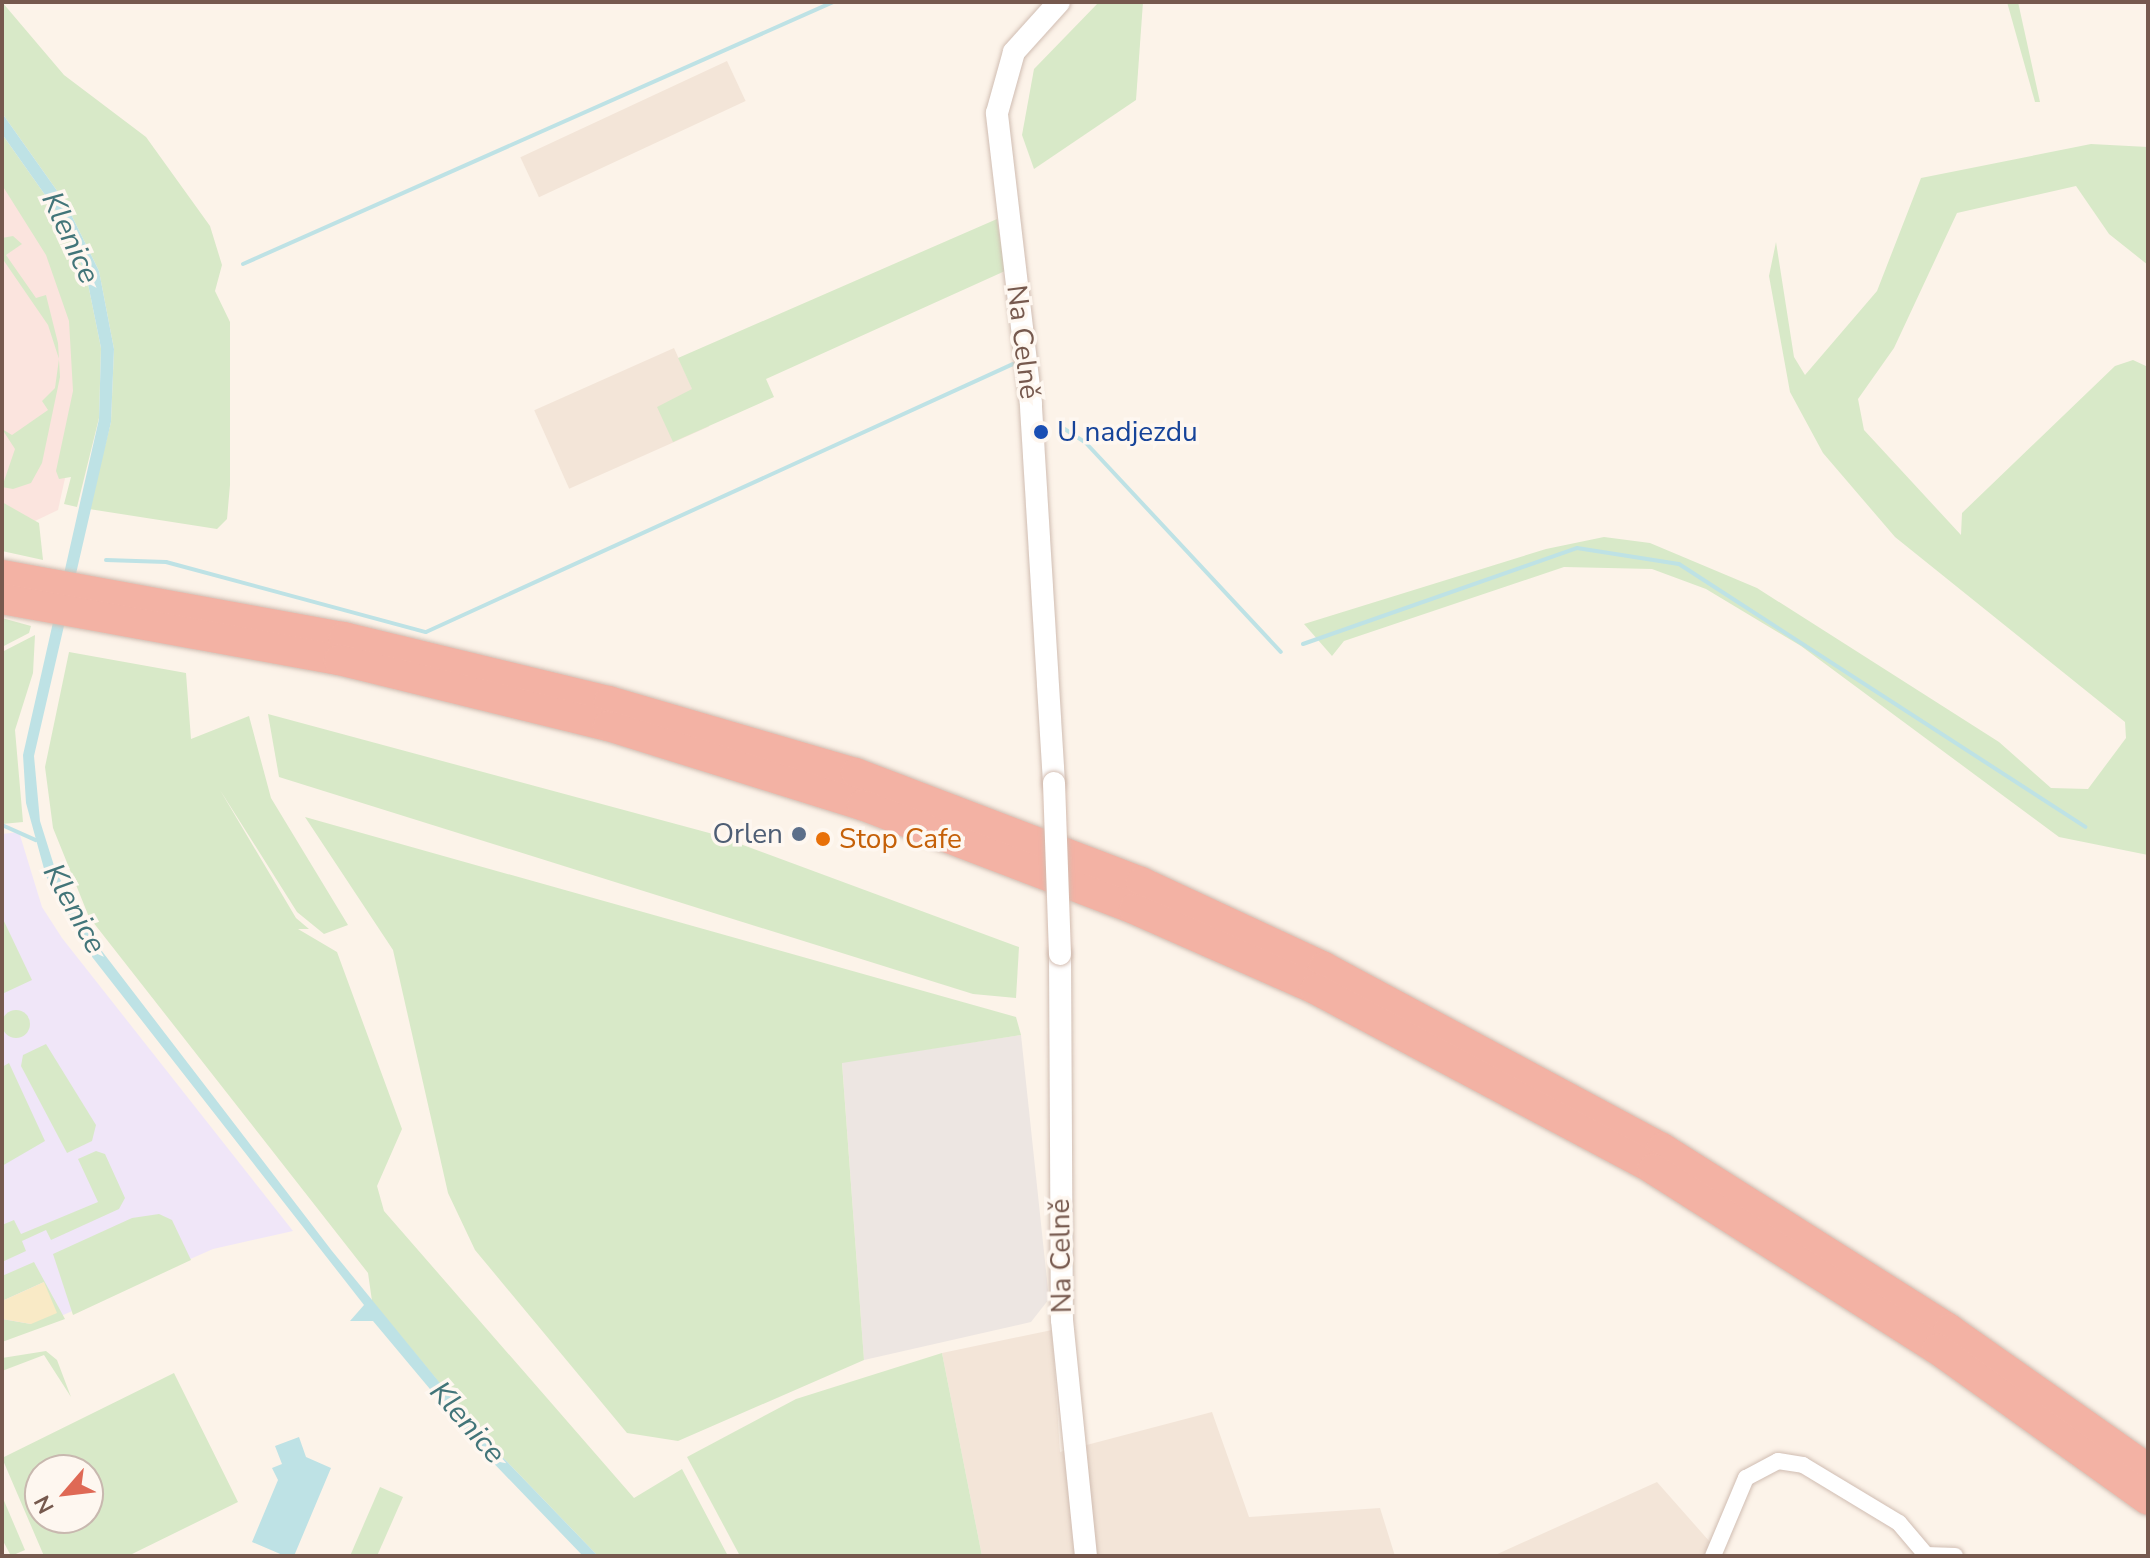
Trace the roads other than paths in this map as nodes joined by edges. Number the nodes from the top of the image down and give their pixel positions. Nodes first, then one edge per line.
1 (1059, 2) edge
2 (8, 587) edge
3 (105, 603) junction
4 (2148, 1469) edge
5 (2148, 1500) edge
6 (1086, 1556) edge
7 (1713, 1556) edge
8 (1927, 1556) edge
9 (1955, 1556) edge

1 - 6 street, Na Celně, bridge
2 - 3 highway
3 - 4 highway
3 - 5 highway
7 - 8 street
8 - 9 street

